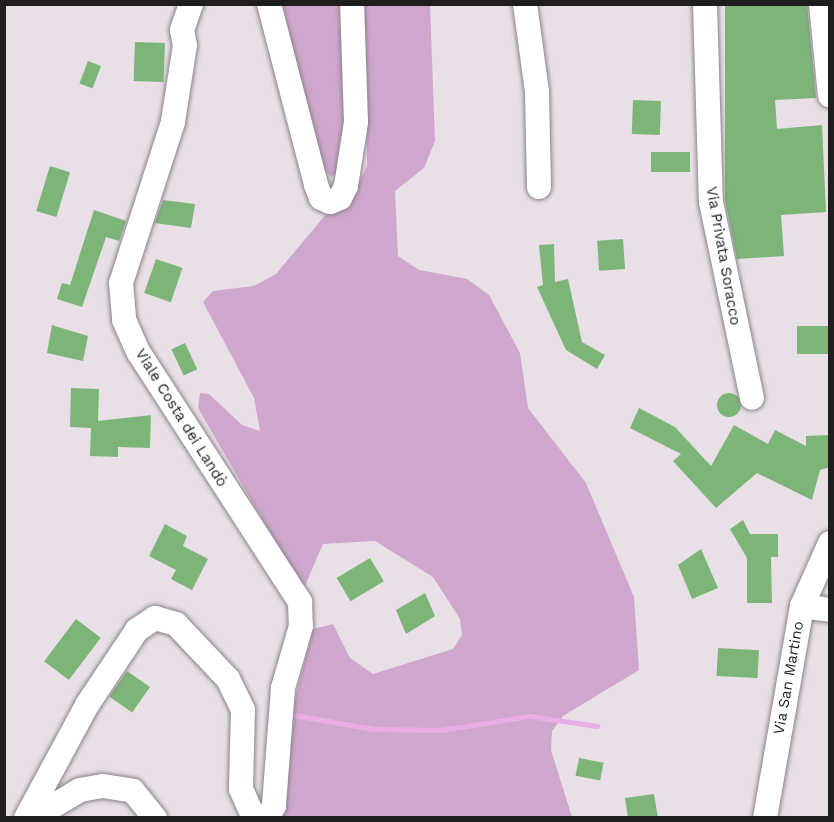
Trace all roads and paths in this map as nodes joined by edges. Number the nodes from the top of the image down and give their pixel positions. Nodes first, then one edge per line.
1 (191, 4) edge
2 (269, 4) edge
3 (352, 4) edge
4 (525, 4) edge
5 (705, 4) edge
6 (821, 4) edge
7 (830, 96) edge
8 (539, 187) dead end
9 (752, 398) dead end
10 (830, 543) edge
11 (802, 606) junction
12 (830, 610) edge
13 (26, 818) edge
14 (33, 818) edge
15 (155, 818) edge
16 (254, 818) edge
17 (267, 818) edge
18 (765, 818) edge

1 - 17 street, Viale Costa dei Landò
2 - 3 street
4 - 8 street
5 - 9 street, Via Privata Soracco
6 - 7 street
10 - 11 street, Via San Martino
11 - 12 street
11 - 18 street, Via San Martino
13 - 16 street
14 - 15 street

